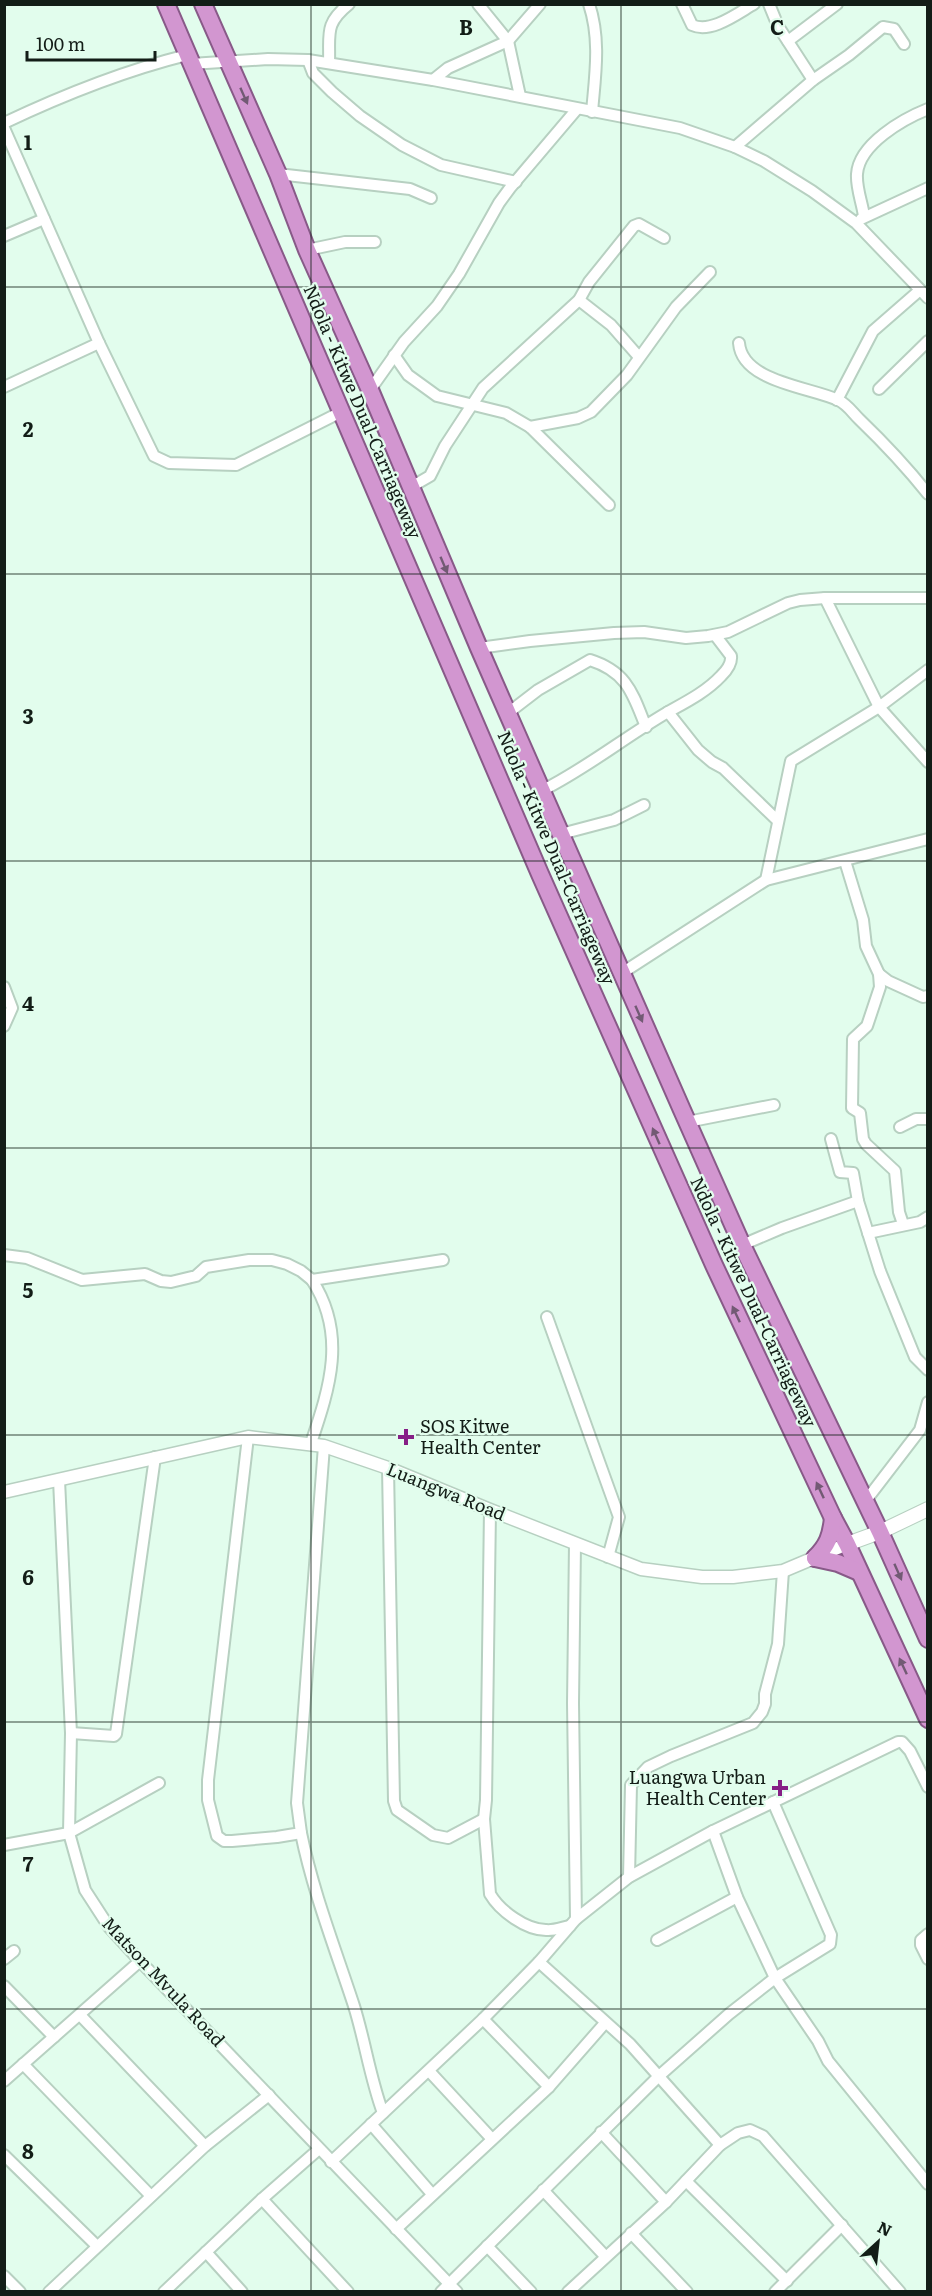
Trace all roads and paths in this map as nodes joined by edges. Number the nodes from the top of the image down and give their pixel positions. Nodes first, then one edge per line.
1 (166, 4) edge
2 (203, 4) edge
3 (349, 4) edge
4 (478, 4) edge
5 (540, 4) edge
6 (590, 4) edge
7 (682, 4) edge
8 (754, 4) edge
9 (769, 4) edge
10 (837, 4) edge
11 (508, 41) junction
12 (788, 41) junction
13 (904, 44) dead end
14 (189, 59) junction
15 (228, 60) junction
16 (308, 60) junction
17 (329, 63) junction
18 (433, 80) junction
19 (813, 80) junction
20 (520, 96) junction
21 (577, 109) junction
22 (927, 109) edge
23 (592, 112) junction
24 (4, 123) edge
25 (4, 128) edge
26 (735, 147) junction
27 (278, 174) junction
28 (516, 182) junction
29 (927, 188) edge
30 (431, 198) dead end
31 (44, 219) junction
32 (860, 219) junction
33 (4, 236) edge
34 (664, 238) dead end
35 (375, 242) dead end
36 (307, 250) junction
37 (710, 272) dead end
38 (924, 294) edge
39 (579, 300) junction
40 (927, 341) edge
41 (739, 343) dead end
42 (99, 344) junction
43 (394, 355) junction
44 (639, 357) junction
45 (4, 387) edge
46 (879, 389) dead end
47 (370, 390) junction
48 (837, 400) junction
49 (473, 406) junction
50 (341, 412) junction
51 (530, 427) junction
52 (411, 487) junction
53 (927, 494) edge
54 (609, 505) dead end
55 (825, 598) junction
56 (927, 598) edge
57 (715, 635) junction
58 (479, 648) junction
59 (927, 670) edge
60 (879, 707) junction
61 (668, 712) junction
62 (508, 713) junction
63 (646, 727) junction
64 (927, 762) edge
65 (543, 790) junction
66 (644, 805) dead end
67 (778, 821) junction
68 (561, 834) junction
69 (927, 839) edge
70 (845, 861) junction
71 (766, 880) junction
72 (622, 973) junction
73 (879, 974) junction
74 (4, 987) edge
75 (927, 996) edge
76 (4, 1026) edge
77 (774, 1105) dead end
78 (927, 1119) edge
79 (687, 1122) junction
80 (900, 1127) dead end
81 (831, 1139) dead end
82 (858, 1201) junction
83 (927, 1217) edge
84 (903, 1224) junction
85 (868, 1233) junction
86 (742, 1245) junction
87 (4, 1256) edge
88 (443, 1260) dead end
89 (312, 1280) junction
90 (547, 1317) dead end
91 (927, 1370) edge
92 (927, 1402) edge
93 (248, 1437) junction
94 (311, 1443) junction
95 (324, 1446) junction
96 (155, 1457) junction
97 (388, 1468) junction
98 (59, 1480) junction
99 (4, 1492) edge
100 (864, 1503) junction
101 (927, 1509) edge
102 (490, 1510) junction
103 (833, 1518) junction
104 (880, 1532) junction
105 (575, 1544) junction
106 (847, 1544) junction
107 (608, 1557) junction
108 (815, 1558) junction
109 (783, 1571) junction
110 (859, 1572) junction
111 (927, 1639) edge
112 (927, 1719) edge
113 (71, 1733) junction
114 (159, 1783) dead end
115 (927, 1787) edge
116 (773, 1802) junction
117 (484, 1819) junction
118 (713, 1831) junction
119 (69, 1833) junction
120 (301, 1833) junction
121 (4, 1845) edge
122 (630, 1877) junction
123 (737, 1897) junction
124 (573, 1922) junction
125 (927, 1934) edge
126 (657, 1940) dead end
127 (14, 1951) dead end
128 (4, 1959) edge
129 (927, 1959) edge
130 (140, 1961) junction
131 (539, 1962) junction
132 (776, 1978) junction
133 (4, 1986) edge
134 (80, 2014) junction
135 (483, 2019) junction
136 (605, 2023) junction
137 (54, 2037) junction
138 (23, 2064) junction
139 (429, 2070) junction
140 (659, 2076) junction
141 (4, 2081) edge
142 (549, 2087) junction
143 (269, 2095) junction
144 (383, 2113) junction
145 (371, 2124) junction
146 (601, 2132) junction
147 (492, 2139) junction
148 (720, 2145) junction
149 (206, 2146) junction
150 (319, 2149) junction
151 (4, 2155) edge
152 (331, 2162) junction
153 (686, 2181) junction
154 (927, 2184) edge
155 (543, 2190) junction
156 (432, 2194) junction
157 (151, 2196) junction
158 (262, 2199) junction
159 (666, 2202) junction
160 (842, 2225) junction
161 (396, 2229) junction
162 (631, 2233) junction
163 (97, 2246) junction
164 (487, 2246) junction
165 (206, 2252) junction
166 (605, 2256) junction
167 (4, 2276) edge
168 (787, 2281) junction
169 (454, 2287) edge
170 (894, 2289) edge
171 (572, 2290) edge
172 (20, 2292) edge
173 (49, 2292) edge
174 (164, 2292) edge
175 (242, 2292) edge
176 (348, 2292) edge
177 (441, 2292) edge
178 (531, 2292) edge
179 (687, 2292) edge
180 (775, 2292) edge

1 - 14 highway, Ndola - Kitwe Dual-Carriageway
2 - 15 highway, Ndola - Kitwe Dual-Carriageway
3 - 17 street
4 - 11 street
5 - 11 street
6 - 23 street
7 - 8 street
9 - 12 street
10 - 12 street
11 - 18 street
11 - 20 street
12 - 19 street
13 - 19 street
14 - 15 street
14 - 24 street
14 - 50 highway, Ndola - Kitwe Dual-Carriageway
15 - 16 street
15 -> 27 highway, Ndola - Kitwe Dual-Carriageway
16 - 17 street
16 - 28 street
17 - 18 street
18 - 20 street
19 - 26 street
20 - 21 street
21 - 23 street
21 - 28 street
22 - 32 street
23 - 26 street
25 - 31 street
26 - 32 street
27 - 30 street
27 - 36 highway, Ndola - Kitwe Dual-Carriageway
28 - 43 street
29 - 32 street
31 - 33 street
31 - 42 street
32 - 38 street
34 - 39 street
35 - 36 street
36 - 47 highway, Ndola - Kitwe Dual-Carriageway
37 - 44 street
38 - 48 street
39 - 44 street
39 - 49 street
40 - 46 street
41 - 48 street
42 - 45 street
42 - 50 street
43 - 47 street
43 - 49 street
44 - 51 street
47 - 52 highway, Ndola - Kitwe Dual-Carriageway
48 - 53 street
49 - 51 street
49 - 52 street
103 -> 50 highway, Ndola - Kitwe Dual-Carriageway
51 - 54 street
52 -> 58 highway, Ndola - Kitwe Dual-Carriageway
55 - 56 street
55 - 57 street
55 - 60 street
57 - 58 street
57 - 61 street
58 - 62 highway, Ndola - Kitwe Dual-Carriageway
59 - 60 street
60 - 64 street
60 - 67 street
61 - 63 street
61 - 67 street
62 - 63 street
62 - 65 highway, Ndola - Kitwe Dual-Carriageway
63 - 65 street
65 - 68 highway, Ndola - Kitwe Dual-Carriageway
66 - 68 street
67 - 71 street
68 - 72 highway, Ndola - Kitwe Dual-Carriageway
69 - 70 street
70 - 71 street
70 - 73 street
71 - 72 street
72 -> 79 highway, Ndola - Kitwe Dual-Carriageway
73 - 75 street
73 - 84 street
74 - 76 street
77 - 79 street
78 - 80 street
79 - 86 highway, Ndola - Kitwe Dual-Carriageway
81 - 82 street
82 - 85 street
82 - 86 street
83 - 84 street
84 - 85 street
85 - 91 street
86 - 100 highway, Ndola - Kitwe Dual-Carriageway
87 - 89 street
88 - 89 street
89 - 94 street
90 - 107 street
92 - 100 street
93 - 94 street, Luangwa Road
93 - 96 street, Luangwa Road
93 - 120 street
94 - 95 street, Luangwa Road
95 - 97 street, Luangwa Road
95 - 120 street
96 - 98 street, Luangwa Road
96 - 113 street
97 - 102 street, Luangwa Road
97 - 117 street
98 - 99 street, Luangwa Road
98 - 113 street, Matson Mvula Road
100 - 104 highway, Ndola - Kitwe Dual-Carriageway
101 - 104 main road, Luangwa Road
102 - 105 street, Luangwa Road
102 - 117 street
103 - 106 highway, Ndola - Kitwe Dual-Carriageway
103 - 108 highway
104 - 106 main road, Luangwa Road
104 -> 111 highway, Ndola - Kitwe Dual-Carriageway
105 - 107 street, Luangwa Road
105 - 124 street
106 - 108 street, Luangwa Road
106 - 110 highway, Ndola - Kitwe Dual-Carriageway
107 - 109 street, Luangwa Road
108 - 109 street, Luangwa Road
108 - 110 highway
109 - 122 street
112 -> 110 highway, Ndola - Kitwe Dual-Carriageway
113 - 119 street, Matson Mvula Road
114 - 119 street
115 - 116 street
116 - 118 street
116 - 132 street
117 - 124 street
118 - 122 street
118 - 123 street
119 - 121 street
119 - 130 street, Matson Mvula Road
120 - 144 street
122 - 124 street
123 - 126 street
123 - 132 street
124 - 131 street
125 - 129 street
127 - 128 street
130 - 134 street
130 - 143 street, Matson Mvula Road
131 - 135 street
131 - 136 street
132 - 140 street
132 - 154 street
133 - 137 street
134 - 137 street
134 - 149 street
135 - 139 street
135 - 142 street
136 - 140 street
136 - 142 street
137 - 138 street
138 - 141 street
138 - 157 street
139 - 144 street
139 - 147 street
140 - 146 street
140 - 148 street
142 - 147 street
143 - 149 street
143 - 150 street, Matson Mvula Road
144 - 145 street
145 - 152 street
145 - 156 street
146 - 155 street
146 - 159 street
147 - 156 street
148 - 153 street
148 - 160 street
149 - 157 street
150 - 152 street, Matson Mvula Road
150 - 158 street
151 - 163 street
152 - 161 street, Matson Mvula Road
153 - 159 street
153 - 168 street
155 - 164 street
155 - 166 street
156 - 161 street
157 - 163 street
158 - 165 street
158 - 176 street
159 - 162 street
160 - 168 street
160 - 170 street
161 - 169 street, Matson Mvula Road
162 - 166 street
162 - 179 street
163 - 173 street
164 - 169 street
164 - 178 street
165 - 174 street
165 - 175 street
166 - 171 street
167 - 172 street
168 - 180 street
169 - 177 street

